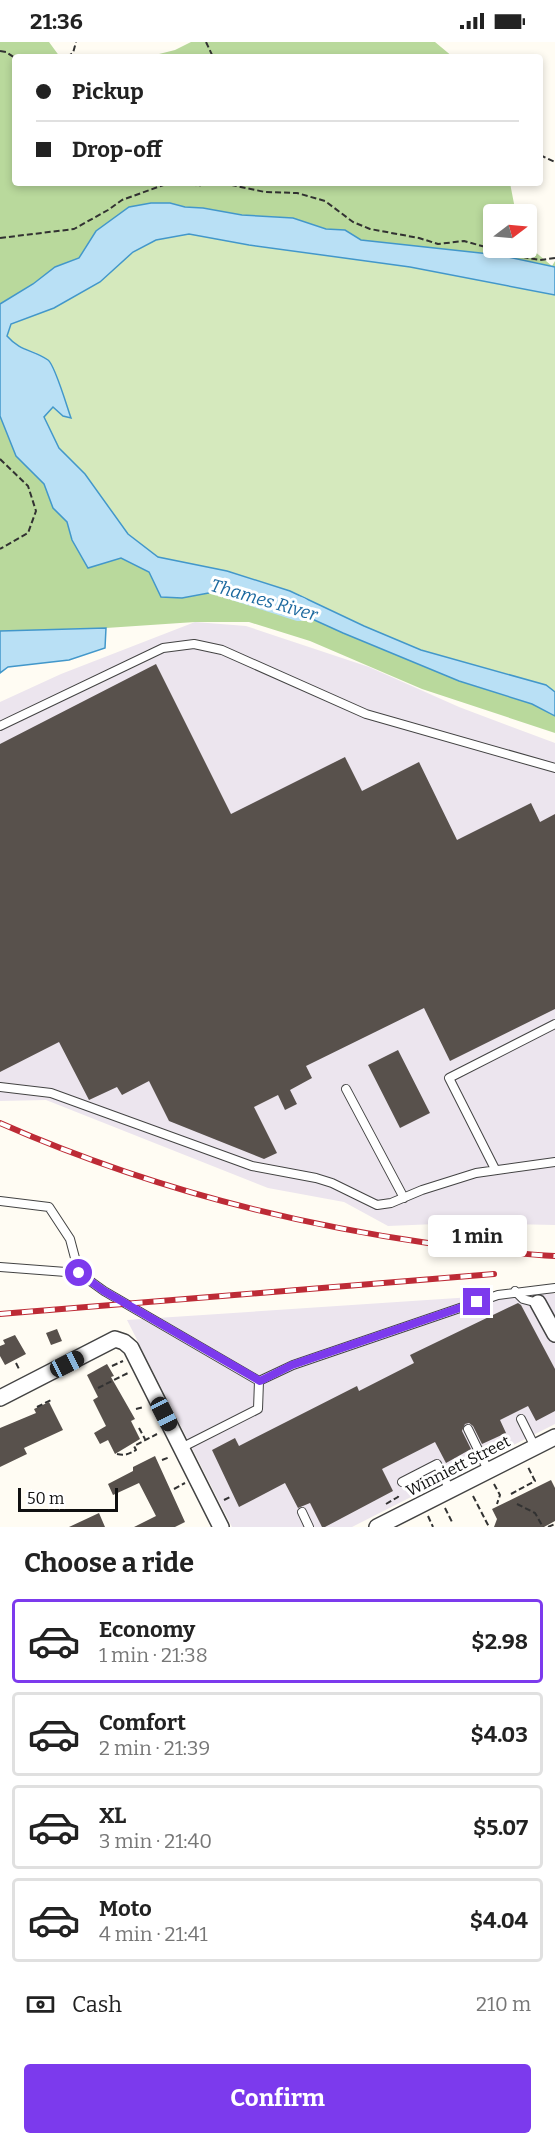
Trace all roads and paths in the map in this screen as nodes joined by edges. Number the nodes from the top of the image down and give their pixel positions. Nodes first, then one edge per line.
1 (162, 186) edge
2 (237, 186) edge
3 (0, 238) edge
4 (555, 258) edge
5 (0, 459) edge
6 (0, 549) edge
7 (0, 726) edge
8 (555, 768) edge
9 (555, 1024) edge
10 (0, 1087) edge
11 (346, 1089) dead end
12 (555, 1162) edge
13 (495, 1169) junction
14 (404, 1198) junction
15 (0, 1201) edge
16 (0, 1267) edge
17 (79, 1273) junction
18 (555, 1288) edge
19 (515, 1291) junction
20 (538, 1303) joint
21 (555, 1335) edge
22 (125, 1359) dead end
23 (16, 1363) dead end
24 (112, 1366) dead end
25 (132, 1371) dead end
26 (22, 1375) dead end
27 (260, 1381) junction
28 (98, 1388) dead end
29 (0, 1398) edge
30 (53, 1399) dead end
31 (37, 1407) dead end
32 (150, 1408) dead end
33 (136, 1409) dead end
34 (520, 1419) dead end
35 (139, 1428) dead end
36 (468, 1429) dead end
37 (162, 1431) dead end
38 (555, 1437) edge
39 (146, 1440) junction
40 (535, 1447) junction
41 (178, 1451) junction
42 (117, 1454) dead end
43 (162, 1461) dead end
44 (525, 1462) dead end
45 (490, 1475) junction
46 (188, 1482) dead end
47 (402, 1482) joint
48 (174, 1489) dead end
49 (470, 1490) dead end
50 (511, 1494) dead end
51 (446, 1497) junction
52 (382, 1498) dead end
53 (386, 1503) junction
54 (497, 1504) dead end
55 (517, 1504) dead end
56 (389, 1510) dead end
57 (302, 1512) dead end
58 (426, 1513) dead end
59 (453, 1524) dead end
60 (555, 1524) edge
61 (221, 1527) edge
62 (309, 1527) edge
63 (377, 1527) edge
64 (433, 1527) edge
65 (489, 1527) edge
66 (543, 1527) edge
67 (548, 1527) edge

1 - 3 path
2 - 4 path
5 - 6 path
7 - 8 lane
9 - 13 lane
10 - 14 lane
11 - 14 lane
12 - 13 lane
13 - 14 lane
15 - 17 lane
16 - 17 lane
17 - 27 lane
18 - 19 lane
19 - 20 lane
19 - 27 lane
20 - 21 street
22 - 24 path
23 - 26 path
25 - 28 path
27 - 41 lane
29 - 41 street
30 - 31 path
32 - 33 path
34 - 40 lane
35 - 39 path
36 - 45 lane
37 - 39 path
38 - 40 street, Winniett Street
39 - 42 path
40 - 45 street, Winniett Street
41 - 43 path
41 - 61 street
44 - 50 path
45 - 51 street, Winniett Street
45 - 54 path
46 - 48 path
47 - 51 lane
47 - 53 path
49 - 65 path
51 - 59 path
51 - 63 street, Winniett Street
52 - 53 path
53 - 56 path
55 - 66 path
57 - 62 lane
58 - 64 path
60 - 67 path

